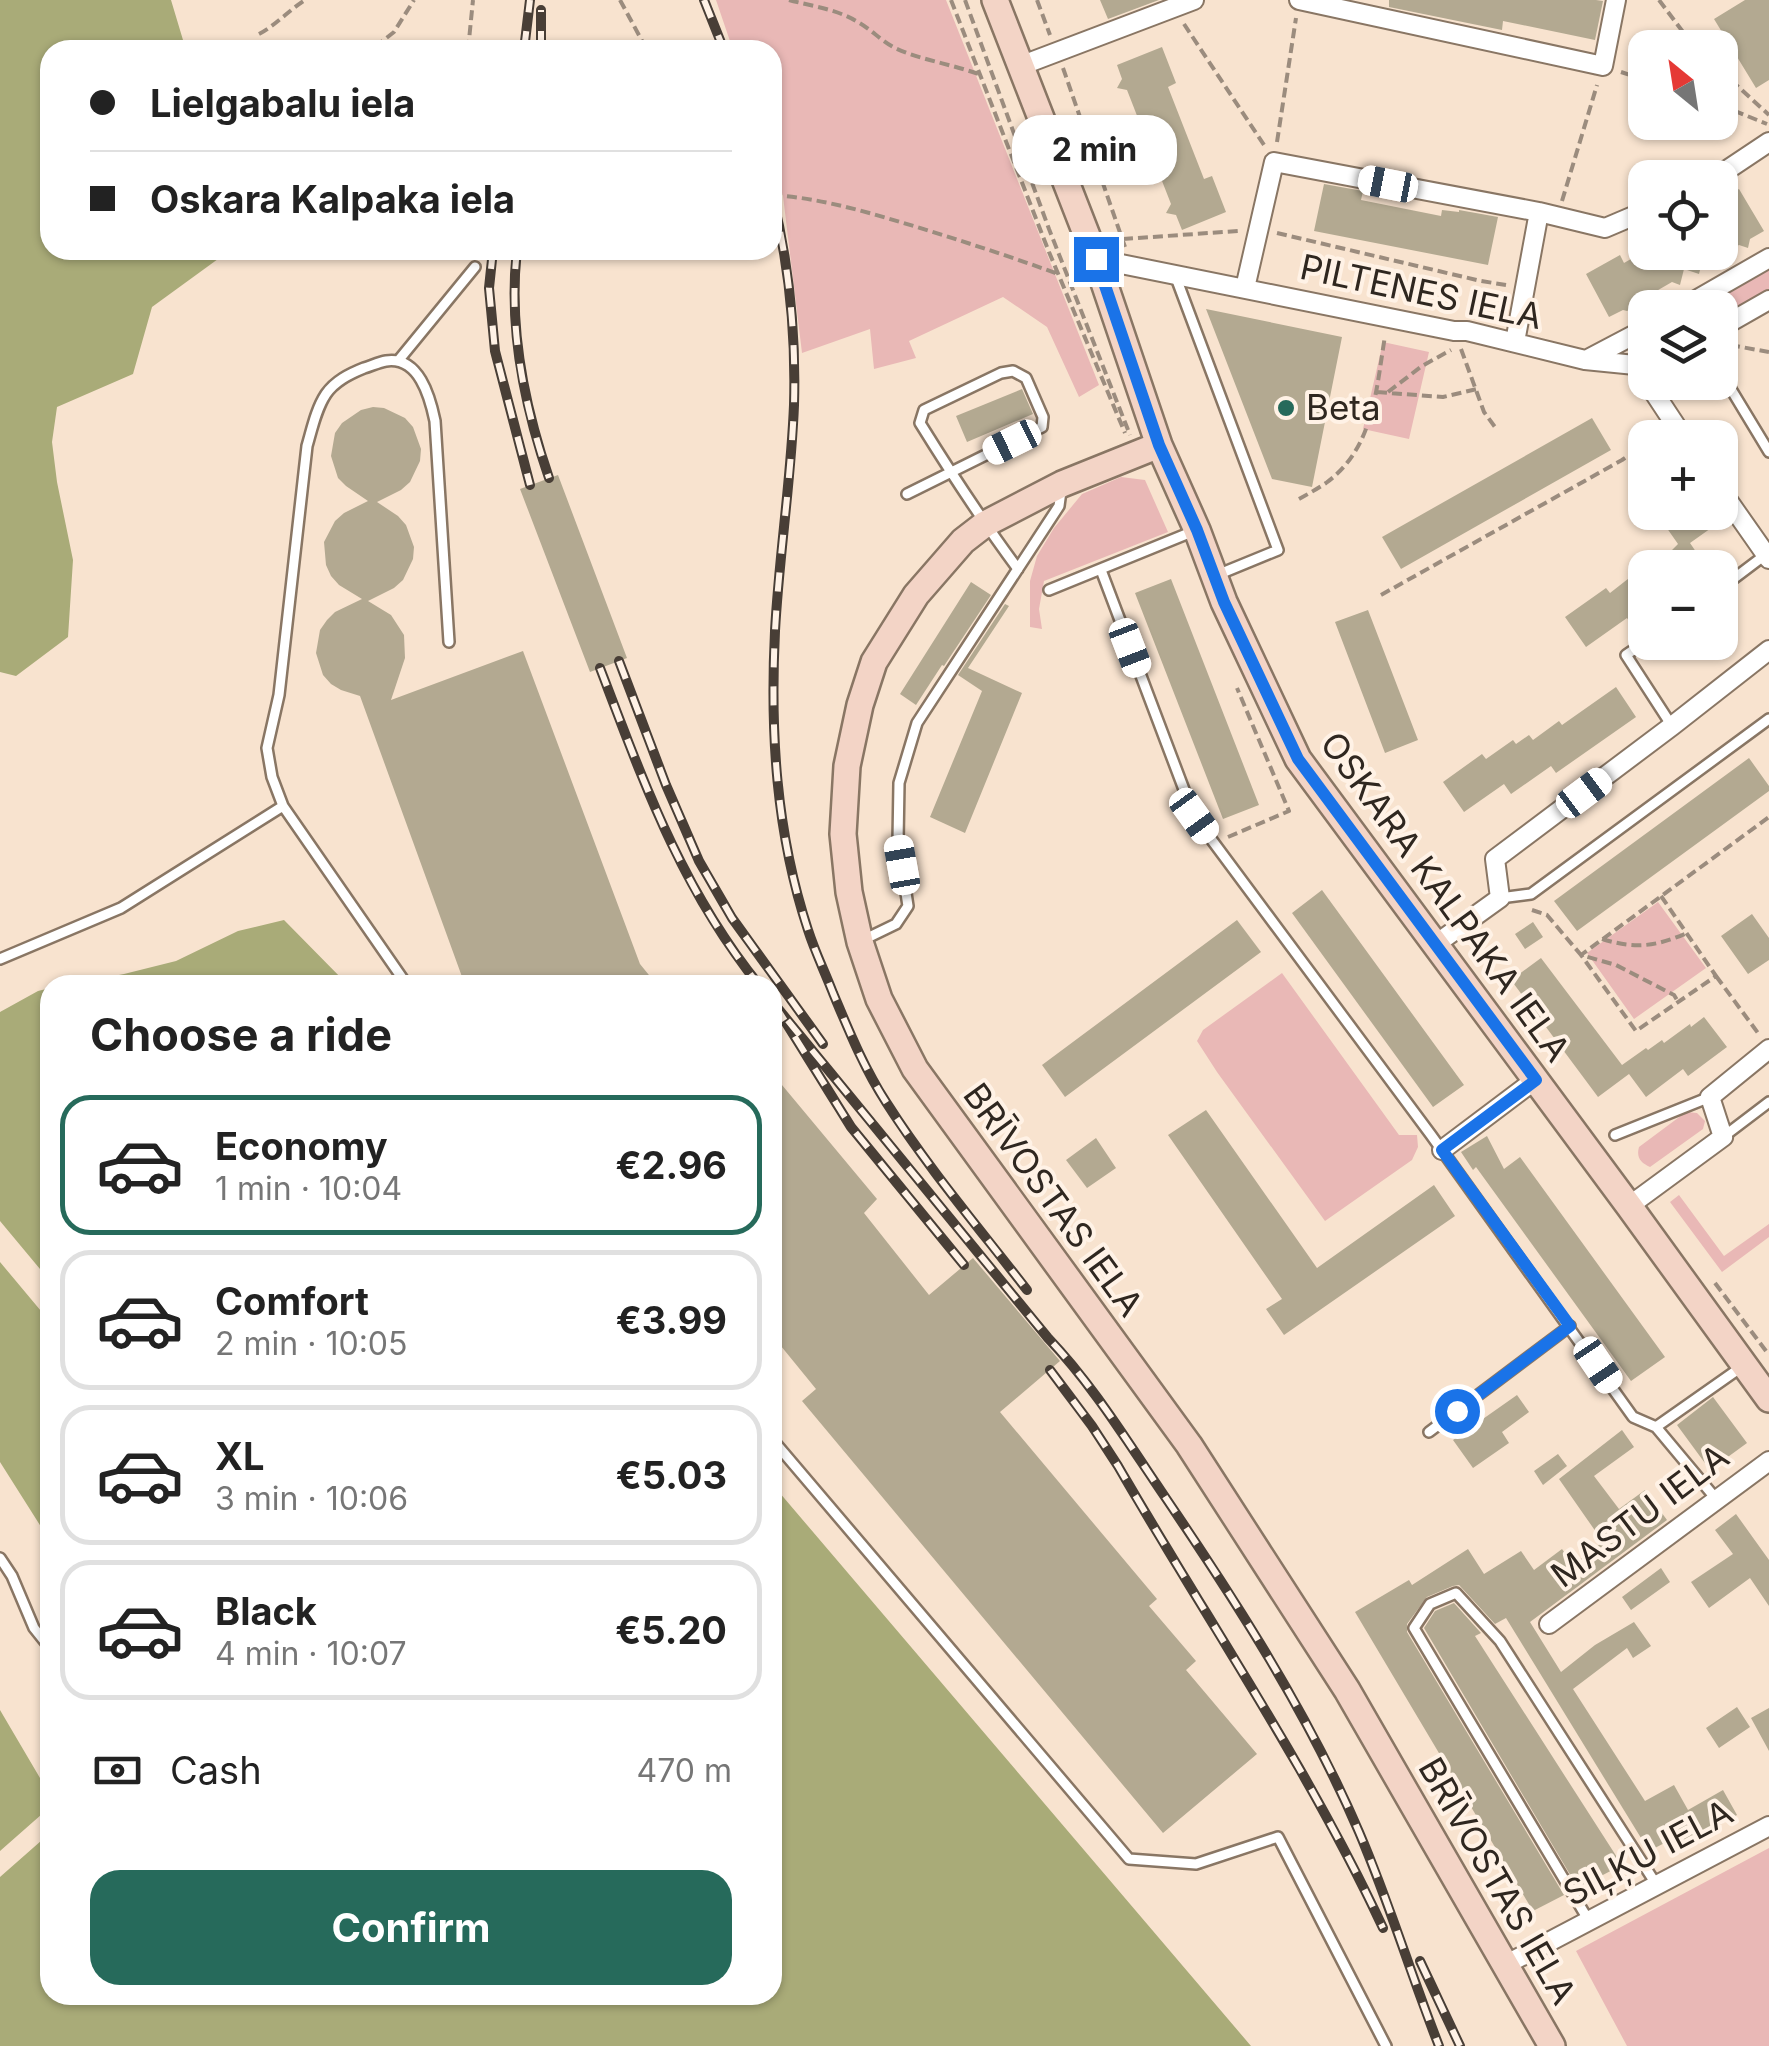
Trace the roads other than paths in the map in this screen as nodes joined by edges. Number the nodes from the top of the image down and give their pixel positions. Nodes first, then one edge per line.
1 (1194, 0) edge
2 (1299, 0) edge
3 (1616, 0) edge
4 (988, 4) edge
5 (1166, 6) edge
6 (1020, 66) junction
7 (1769, 142) edge
8 (1738, 163) edge
9 (1548, 214) junction
10 (1628, 218) edge
11 (1769, 258) edge
12 (1096, 259) junction
13 (474, 266) dead end
14 (1174, 273) junction
15 (1245, 288) junction
16 (1713, 290) edge
17 (1769, 300) edge
18 (1738, 318) edge
19 (1628, 338) edge
20 (1515, 342) junction
21 (1584, 360) junction
22 (398, 361) junction
23 (1628, 370) edge
24 (1737, 400) edge
25 (1148, 450) junction
26 (1769, 452) edge
27 (951, 472) junction
28 (1062, 484) junction
29 (908, 494) dead end
30 (1738, 515) edge
31 (984, 524) junction
32 (1197, 530) junction
33 (1767, 556) edge
34 (1018, 569) junction
35 (1100, 570) junction
36 (1215, 576) junction
37 (1738, 576) edge
38 (1769, 577) edge
39 (1049, 590) dead end
40 (449, 642) dead end
41 (1769, 650) edge
42 (1629, 660) edge
43 (1769, 719) edge
44 (1672, 726) junction
45 (284, 806) junction
46 (1500, 898) junction
47 (860, 942) junction
48 (1436, 944) junction
49 (0, 959) edge
50 (400, 975) edge
51 (1764, 1041) edge
52 (1536, 1080) junction
53 (1710, 1097) junction
54 (1769, 1102) edge
55 (1615, 1135) dead end
56 (1723, 1137) junction
57 (1442, 1150) junction
58 (1629, 1206) junction
59 (1570, 1326) junction
60 (1744, 1365) junction
61 (1769, 1399) edge
62 (1656, 1428) junction
63 (1429, 1432) dead end
64 (782, 1451) edge
65 (1769, 1461) edge
66 (1717, 1500) junction
67 (0, 1558) edge
68 (1549, 1624) dead end
69 (40, 1636) edge
70 (1769, 1826) edge
71 (1657, 1885) junction
72 (1589, 1921) junction
73 (1505, 1965) junction
74 (1386, 2046) edge
75 (1552, 2046) edge

1 - 5 street
2 - 3 street
4 - 6 street, OSKARA KALPAKA IELA
5 - 6 street
6 - 12 street, OSKARA KALPAKA IELA
7 - 8 street
9 - 10 street
9 - 15 street, PILTENES IELA
9 - 20 street
11 - 16 street
12 - 14 street, PILTENES IELA
12 - 25 street, OSKARA KALPAKA IELA
13 - 22 lane
14 - 15 street, PILTENES IELA
14 - 36 lane
15 - 20 street, PILTENES IELA
17 - 18 street
19 - 21 street, PILTENES IELA
20 - 21 street, PILTENES IELA
21 - 23 street, PILTENES IELA
22 - 40 lane
22 - 45 lane
24 - 26 lane
25 - 28 street, BRĪVOSTAS IELA
25 - 32 street, OSKARA KALPAKA IELA
27 - 27 lane
27 - 29 lane
27 - 31 lane
28 - 31 street, BRĪVOSTAS IELA
28 - 34 lane
30 - 33 street
31 - 34 lane
31 - 47 street, BRĪVOSTAS IELA
32 - 35 lane
32 - 36 street, OSKARA KALPAKA IELA
33 - 37 lane
33 - 38 street
34 - 47 lane
35 - 39 lane
35 - 57 lane
36 - 48 street, OSKARA KALPAKA IELA
41 - 44 street
42 - 44 lane
43 - 46 lane
44 - 46 street
45 - 49 lane
45 - 50 lane
46 - 48 street
47 - 73 street, BRĪVOSTAS IELA
48 - 52 street, OSKARA KALPAKA IELA
51 - 53 street
52 - 57 street
52 - 58 street, OSKARA KALPAKA IELA
53 - 55 lane
53 - 56 street
54 - 56 lane
56 - 58 street
57 - 59 lane
58 - 60 street, OSKARA KALPAKA IELA
59 - 62 lane
59 - 63 lane
60 - 61 street, OSKARA KALPAKA IELA
60 - 62 lane
62 - 66 lane
64 - 74 lane
65 - 66 street, MASTU IELA
66 - 68 street, MASTU IELA
67 - 69 lane
70 - 71 street, SIĻĶU IELA
71 - 72 street, SIĻĶU IELA
71 - 72 lane
72 - 73 street, SIĻĶU IELA
73 - 75 street, BRĪVOSTAS IELA

